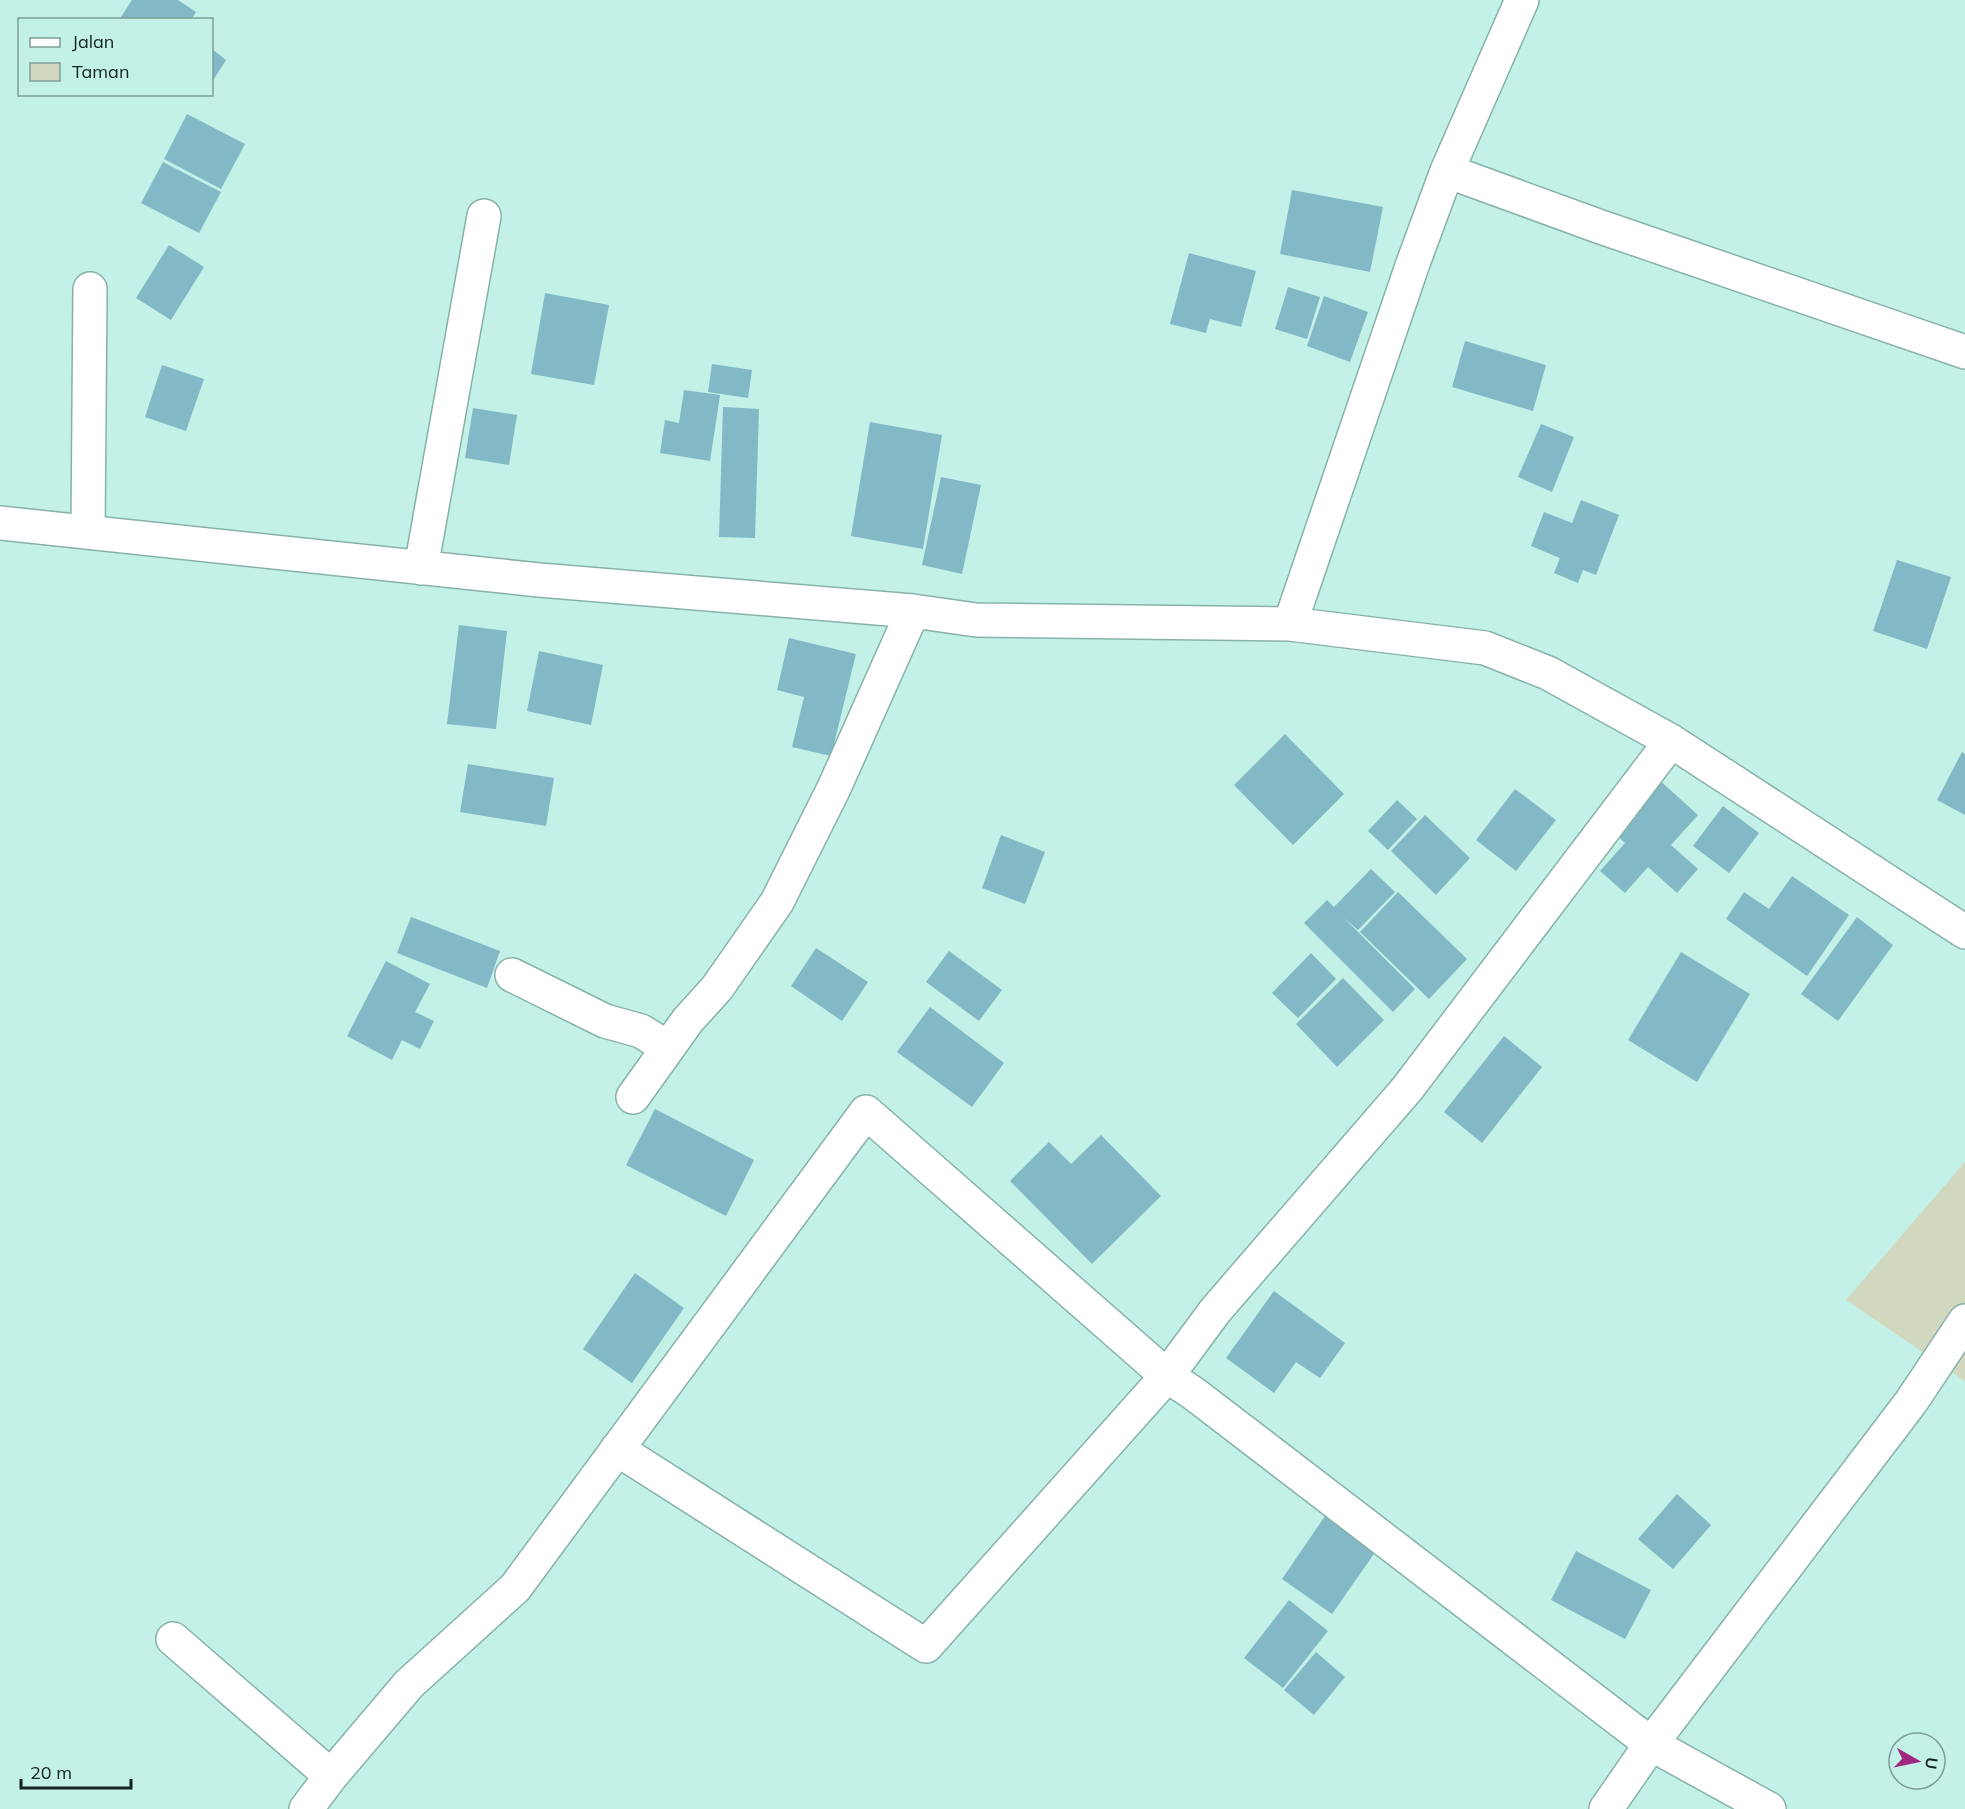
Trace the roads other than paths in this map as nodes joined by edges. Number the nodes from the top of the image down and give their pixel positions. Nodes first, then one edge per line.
1 (1522, 0) edge
2 (1447, 171) junction
3 (484, 216) dead end
4 (90, 289) dead end
5 (1965, 352) edge
6 (0, 523) edge
7 (87, 532) junction
8 (421, 568) junction
9 (913, 611) junction
10 (1290, 624) junction
11 (1671, 741) junction
12 (1965, 932) edge
13 (512, 975) dead end
14 (668, 1048) junction
15 (633, 1097) dead end
16 (1965, 1321) edge
17 (1167, 1376) junction
18 (617, 1449) junction
19 (173, 1639) dead end
20 (1651, 1744) junction
21 (331, 1776) junction
22 (306, 1809) edge
23 (1606, 1809) edge
24 (1769, 1809) edge

1 - 2 street
2 - 5 street
2 - 10 street
3 - 8 street
4 - 7 street
6 - 7 street
7 - 8 street
8 - 9 street
9 - 10 street
9 - 14 street
10 - 11 street
11 - 12 street
11 - 17 street
13 - 14 street
14 - 15 street
16 - 20 street
17 - 18 street
17 - 18 street
17 - 20 street
18 - 21 street
19 - 21 street
20 - 23 street
20 - 24 street
21 - 22 street

